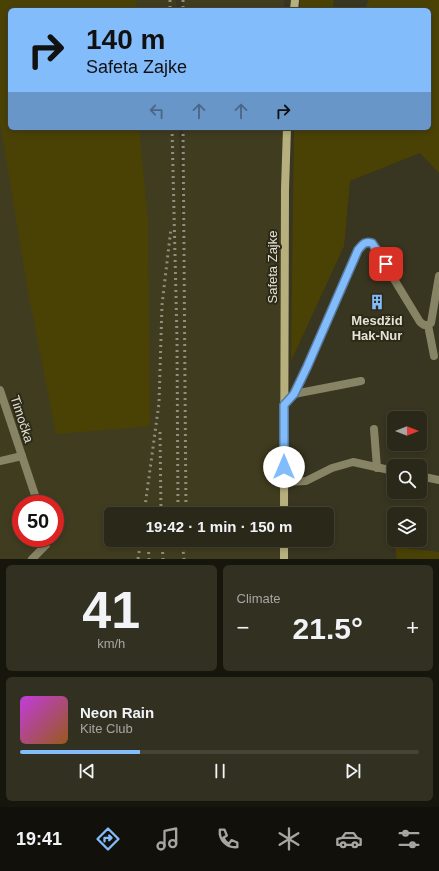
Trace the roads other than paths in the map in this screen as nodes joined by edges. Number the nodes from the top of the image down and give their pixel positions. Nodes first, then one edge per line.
1 (287, 130) edge
2 (439, 276) edge
3 (428, 325) junction
4 (434, 356) dead end
5 (361, 381) dead end
6 (0, 390) edge
7 (294, 394) junction
8 (284, 405) junction
9 (374, 429) dead end
10 (22, 456) junction
11 (0, 461) edge
12 (377, 468) junction
13 (387, 470) edge
14 (427, 477) edge
15 (439, 480) edge
16 (284, 482) junction
17 (35, 495) edge
18 (284, 507) edge
19 (44, 547) edge
20 (284, 547) edge
21 (32, 559) edge
22 (284, 559) edge

1 - 8 main road, Safeta Zajke
2 - 3 street
3 - 4 street
3 - 7 street
5 - 7 street
6 - 10 street, Timočka
7 - 8 street
8 - 16 main road, Safeta Zajke
9 - 12 street
10 - 11 street, Timočka
10 - 17 street, Timočka
12 - 13 street
12 - 16 street
14 - 15 street
16 - 18 main road, Safeta Zajke
19 - 21 street
20 - 22 main road

